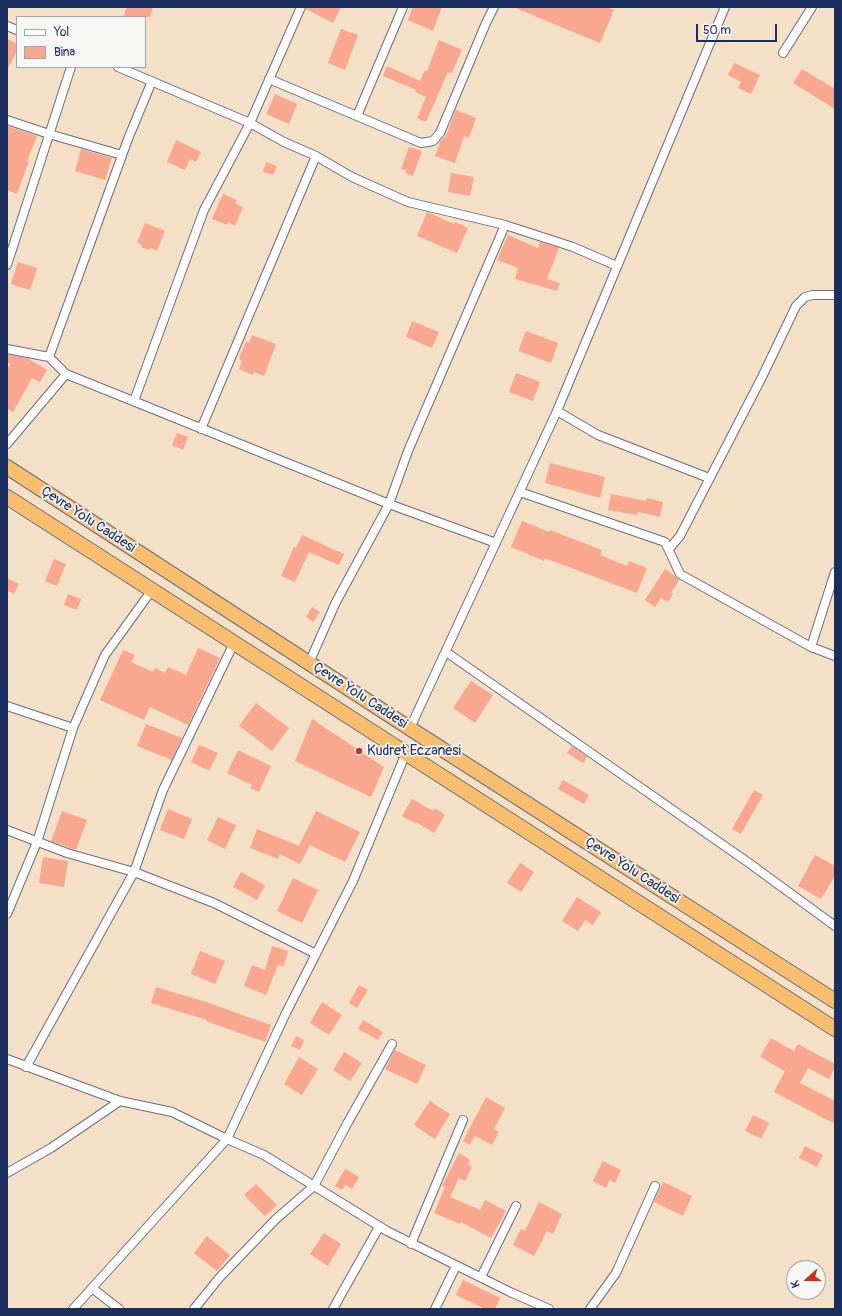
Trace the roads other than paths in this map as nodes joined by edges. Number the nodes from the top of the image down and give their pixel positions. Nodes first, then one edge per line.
1 (301, 7) edge
2 (403, 7) edge
3 (494, 7) edge
4 (725, 7) edge
5 (812, 7) edge
6 (783, 53) dead end
7 (71, 68) edge
8 (120, 68) edge
9 (269, 79) junction
10 (152, 81) junction
11 (357, 116) junction
12 (7, 120) edge
13 (250, 123) junction
14 (49, 134) junction
15 (122, 155) junction
16 (316, 156) junction
17 (505, 225) junction
18 (7, 265) edge
19 (617, 266) junction
20 (835, 295) edge
21 (7, 348) edge
22 (49, 357) junction
23 (66, 374) junction
24 (134, 402) junction
25 (557, 411) junction
26 (201, 429) junction
27 (7, 444) edge
28 (7, 467) edge
29 (709, 478) junction
30 (520, 492) junction
31 (7, 497) edge
32 (389, 504) junction
33 (496, 543) junction
34 (669, 549) junction
35 (835, 572) edge
36 (152, 590) junction
37 (234, 643) junction
38 (811, 647) junction
39 (446, 652) junction
40 (835, 656) edge
41 (309, 663) junction
42 (7, 706) edge
43 (73, 728) junction
44 (410, 728) junction
45 (406, 753) junction
46 (7, 830) edge
47 (37, 842) junction
48 (134, 872) junction
49 (7, 914) edge
50 (835, 926) edge
51 (316, 954) junction
52 (835, 1001) edge
53 (835, 1029) edge
54 (392, 1044) dead end
55 (7, 1059) edge
56 (26, 1067) junction
57 (120, 1101) junction
58 (463, 1120) dead end
59 (227, 1139) junction
60 (7, 1173) edge
61 (314, 1186) junction
62 (656, 1186) dead end
63 (516, 1206) dead end
64 (379, 1227) junction
65 (411, 1244) junction
66 (456, 1266) junction
67 (481, 1277) junction
68 (92, 1288) junction
69 (73, 1309) edge
70 (119, 1309) edge
71 (194, 1309) edge
72 (333, 1309) edge
73 (435, 1309) edge
74 (549, 1309) edge
75 (590, 1309) edge

1 - 9 street
2 - 11 street
3 - 11 street
4 - 19 street
5 - 6 street
7 - 14 street
8 - 10 street
9 - 11 street
9 - 13 street
10 - 13 street
10 - 15 street
12 - 14 street
13 - 16 street
13 - 24 street
14 - 15 street
14 - 18 street
15 - 22 street
16 - 17 street
16 - 26 street
17 - 19 street
17 - 32 street
19 - 25 street
20 - 29 street
21 - 22 street
22 - 23 street
23 - 24 street
23 - 27 street
24 - 26 street
25 - 29 street
25 - 30 street
26 - 32 street
28 - 41 highway, Çevre Yolu Caddesi
29 - 34 street
30 - 33 street
30 - 34 street
31 - 36 highway, Çevre Yolu Caddesi
32 - 33 street
32 - 41 street
33 - 39 street
34 - 38 street
35 - 38 street
36 - 37 highway, Çevre Yolu Caddesi
36 - 43 street
37 - 45 highway, Çevre Yolu Caddesi
37 - 48 street
38 - 40 street
39 - 44 street
39 - 50 street
41 - 44 highway, Çevre Yolu Caddesi
42 - 43 street
43 - 47 street
44 - 52 highway, Çevre Yolu Caddesi
45 - 51 street
45 - 53 highway, Çevre Yolu Caddesi
46 - 47 street
47 - 48 street
47 - 49 street
48 - 51 street
48 - 56 street
51 - 59 street
54 - 61 street
55 - 56 street
56 - 57 street
57 - 59 street
57 - 60 street
58 - 65 street
59 - 61 street
59 - 68 street
61 - 64 street
61 - 71 street
62 - 75 street
63 - 67 street
64 - 65 street
64 - 72 street
65 - 66 street
66 - 67 street
66 - 73 street
67 - 74 street
68 - 69 street
68 - 70 street

